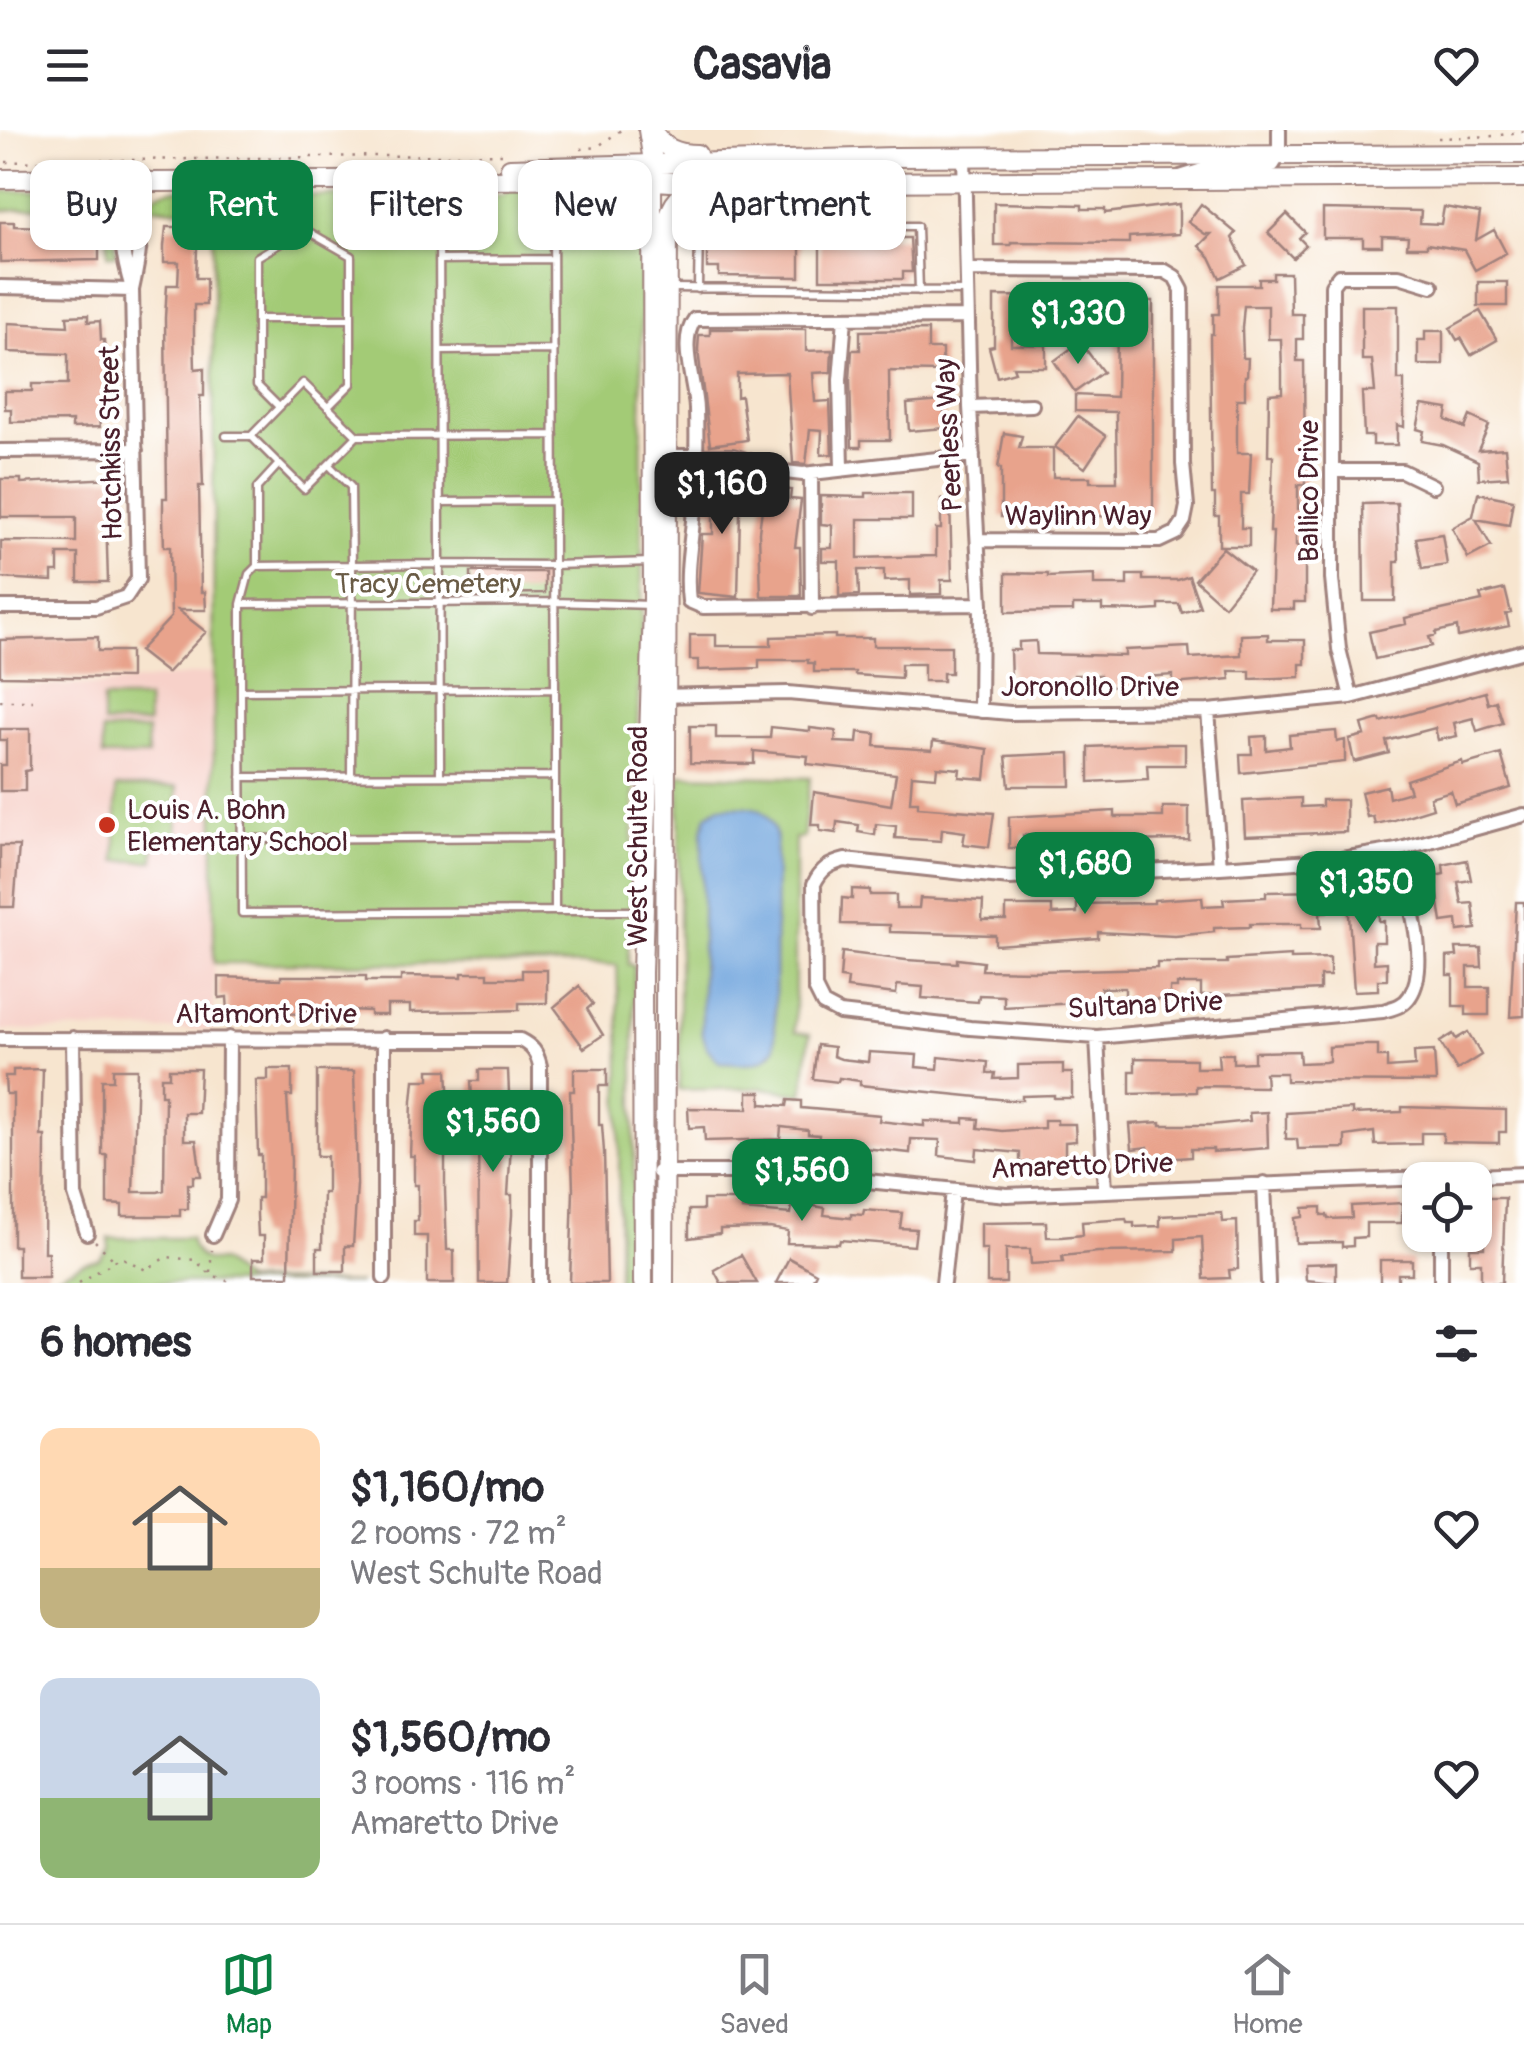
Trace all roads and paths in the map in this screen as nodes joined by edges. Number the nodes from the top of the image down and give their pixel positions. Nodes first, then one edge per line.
1 (621, 130) edge
2 (650, 130) edge
3 (1279, 130) edge
4 (579, 150) dead end
5 (501, 154) dead end
6 (1524, 154) edge
7 (1279, 155) junction
8 (964, 156) junction
9 (0, 158) edge
10 (764, 160) edge
11 (806, 160) edge
12 (152, 174) edge
13 (672, 174) edge
14 (654, 176) junction
15 (672, 178) edge
16 (1524, 178) edge
17 (0, 179) edge
18 (30, 179) edge
19 (964, 180) junction
20 (1173, 180) junction
21 (906, 181) edge
22 (672, 207) edge
23 (906, 226) edge
24 (139, 250) edge
25 (440, 250) edge
26 (553, 250) edge
27 (699, 250) edge
28 (553, 259) junction
29 (440, 260) junction
30 (967, 270) junction
31 (1432, 286) dead end
32 (0, 287) edge
33 (669, 288) junction
34 (698, 289) junction
35 (132, 290) junction
36 (920, 291) junction
37 (967, 291) junction
38 (967, 317) junction
39 (351, 318) junction
40 (844, 318) junction
41 (256, 319) junction
42 (554, 350) junction
43 (440, 351) junction
44 (667, 389) junction
45 (1032, 405) dead end
46 (279, 407) junction
47 (328, 407) junction
48 (970, 407) junction
49 (554, 434) junction
50 (440, 435) junction
51 (226, 436) dead end
52 (251, 436) junction
53 (357, 436) junction
54 (136, 450) junction
55 (0, 451) edge
56 (694, 455) junction
57 (667, 456) junction
58 (973, 456) junction
59 (280, 464) junction
60 (328, 465) junction
61 (842, 468) junction
62 (1334, 470) junction
63 (811, 473) junction
64 (1434, 486) dead end
65 (440, 502) junction
66 (554, 502) junction
67 (978, 540) junction
68 (652, 562) junction
69 (440, 564) junction
70 (554, 564) junction
71 (352, 565) junction
72 (258, 566) junction
73 (440, 602) junction
74 (555, 602) junction
75 (351, 603) junction
76 (241, 604) junction
77 (982, 604) junction
78 (652, 605) junction
79 (0, 607) edge
80 (812, 608) junction
81 (1524, 651) edge
82 (351, 690) junction
83 (440, 690) junction
84 (555, 690) junction
85 (241, 692) junction
86 (658, 696) junction
87 (1351, 696) junction
88 (0, 701) edge
89 (33, 701) dead end
90 (980, 711) junction
91 (1208, 711) junction
92 (440, 776) junction
93 (555, 776) junction
94 (242, 777) junction
95 (352, 777) junction
96 (1524, 816) edge
97 (556, 838) junction
98 (242, 839) junction
99 (1396, 850) junction
100 (1220, 867) junction
101 (555, 911) junction
102 (631, 911) dead end
103 (1097, 1037) junction
104 (73, 1038) junction
105 (229, 1038) junction
106 (384, 1038) junction
107 (0, 1039) edge
108 (643, 1172) junction
109 (664, 1172) junction
110 (1524, 1174) edge
111 (1492, 1176) edge
112 (1402, 1179) edge
113 (1264, 1182) junction
114 (953, 1191) junction
115 (1105, 1191) junction
116 (87, 1233) joint
117 (214, 1236) joint
118 (1441, 1252) edge
119 (116, 1260) junction
120 (210, 1274) junction
121 (384, 1278) dead end
122 (228, 1282) edge
123 (80, 1283) edge
124 (540, 1283) edge
125 (643, 1283) edge
126 (664, 1283) edge
127 (943, 1283) edge
128 (1268, 1283) edge
129 (1441, 1283) edge

1 - 4 path
2 - 10 main road
2 - 14 main road
3 - 7 street
5 - 9 path
6 - 7 main road
7 - 8 main road
7 - 20 street
8 - 11 main road
8 - 19 street, Peerless Way
12 - 14 main road
13 - 14 main road
14 - 15 main road
14 - 44 main road
14 - 68 main road, West Schulte Road
16 - 20 main road
17 - 18 main road
19 - 20 main road
19 - 21 main road
19 - 30 street, Peerless Way
22 - 33 main road
23 - 36 lane
24 - 35 street, Hotchkiss Street
25 - 29 lane
26 - 28 lane
27 - 34 lane
28 - 29 lane
28 - 42 lane
29 - 43 lane
30 - 37 street, Peerless Way
30 - 67 street, Waylinn Way
31 - 62 street, Ballico Drive
32 - 35 street
33 - 34 lane
33 - 44 main road
34 - 36 lane
35 - 54 street, Hotchkiss Street
36 - 37 lane
37 - 38 street, Peerless Way
38 - 40 street
38 - 48 street, Peerless Way
39 - 41 lane
39 - 41 lane
39 - 47 lane
40 - 56 street
40 - 61 street
41 - 46 lane
42 - 43 lane
42 - 49 lane
43 - 50 lane
44 - 57 main road, West Schulte Road
45 - 48 street
46 - 47 lane
46 - 52 lane
47 - 53 lane
48 - 58 street, Peerless Way
49 - 50 lane
49 - 66 lane
50 - 53 lane
50 - 65 lane
51 - 52 lane
52 - 59 lane
53 - 60 lane
54 - 55 street
54 - 79 street, Hotchkiss Street
56 - 57 street
56 - 63 street
56 - 80 street
57 - 86 main road, West Schulte Road
58 - 61 street
58 - 67 street, Peerless Way
59 - 60 lane
59 - 72 lane
60 - 71 lane
61 - 63 street
62 - 64 street
62 - 87 street, Ballico Drive
63 - 80 street
65 - 66 lane
65 - 69 lane
66 - 70 lane
67 - 77 street, Peerless Way
68 - 70 lane
68 - 78 main road, West Schulte Road
69 - 70 lane
69 - 71 lane
69 - 73 lane
70 - 74 lane
71 - 72 lane
71 - 75 lane
72 - 76 lane
73 - 74 lane
73 - 75 lane
73 - 83 lane
74 - 78 lane
74 - 84 lane
75 - 76 lane
75 - 82 lane
76 - 85 lane
77 - 80 street
77 - 90 street, Peerless Way
78 - 86 main road, West Schulte Road
81 - 87 street, Joronollo Drive
82 - 83 lane
82 - 85 lane
82 - 95 lane
83 - 84 lane
83 - 92 lane
84 - 93 lane
85 - 94 lane
86 - 90 street, Joronollo Drive
86 - 108 main road, West Schulte Road
86 - 109 main road, West Schulte Road
87 - 91 street, Joronollo Drive
88 - 89 path
90 - 91 street, Joronollo Drive
91 - 100 street
92 - 93 lane
92 - 95 lane
93 - 97 lane
94 - 95 lane
94 - 98 lane
96 - 99 street
97 - 98 lane
97 - 101 lane
98 - 101 lane
99 - 100 street
99 - 103 street, Sultana Drive
100 - 103 street, Sultana Drive
101 - 102 lane
103 - 115 street
104 - 105 street, Altamont Drive
104 - 107 street, Altamont Drive
104 - 116 street
105 - 106 street, Altamont Drive
105 - 117 street
106 - 121 street
106 - 124 street, Altamont Drive
108 - 109 street, Amaretto Drive
108 - 125 main road, West Schulte Road
109 - 114 street, Amaretto Drive
109 - 126 main road, West Schulte Road
110 - 111 street, Amaretto Drive
112 - 113 street, Amaretto Drive
113 - 115 street, Amaretto Drive
113 - 128 street
114 - 115 street, Amaretto Drive
114 - 127 street
116 - 119 path
117 - 120 path
118 - 129 street
119 - 120 path
119 - 123 path
120 - 122 path

